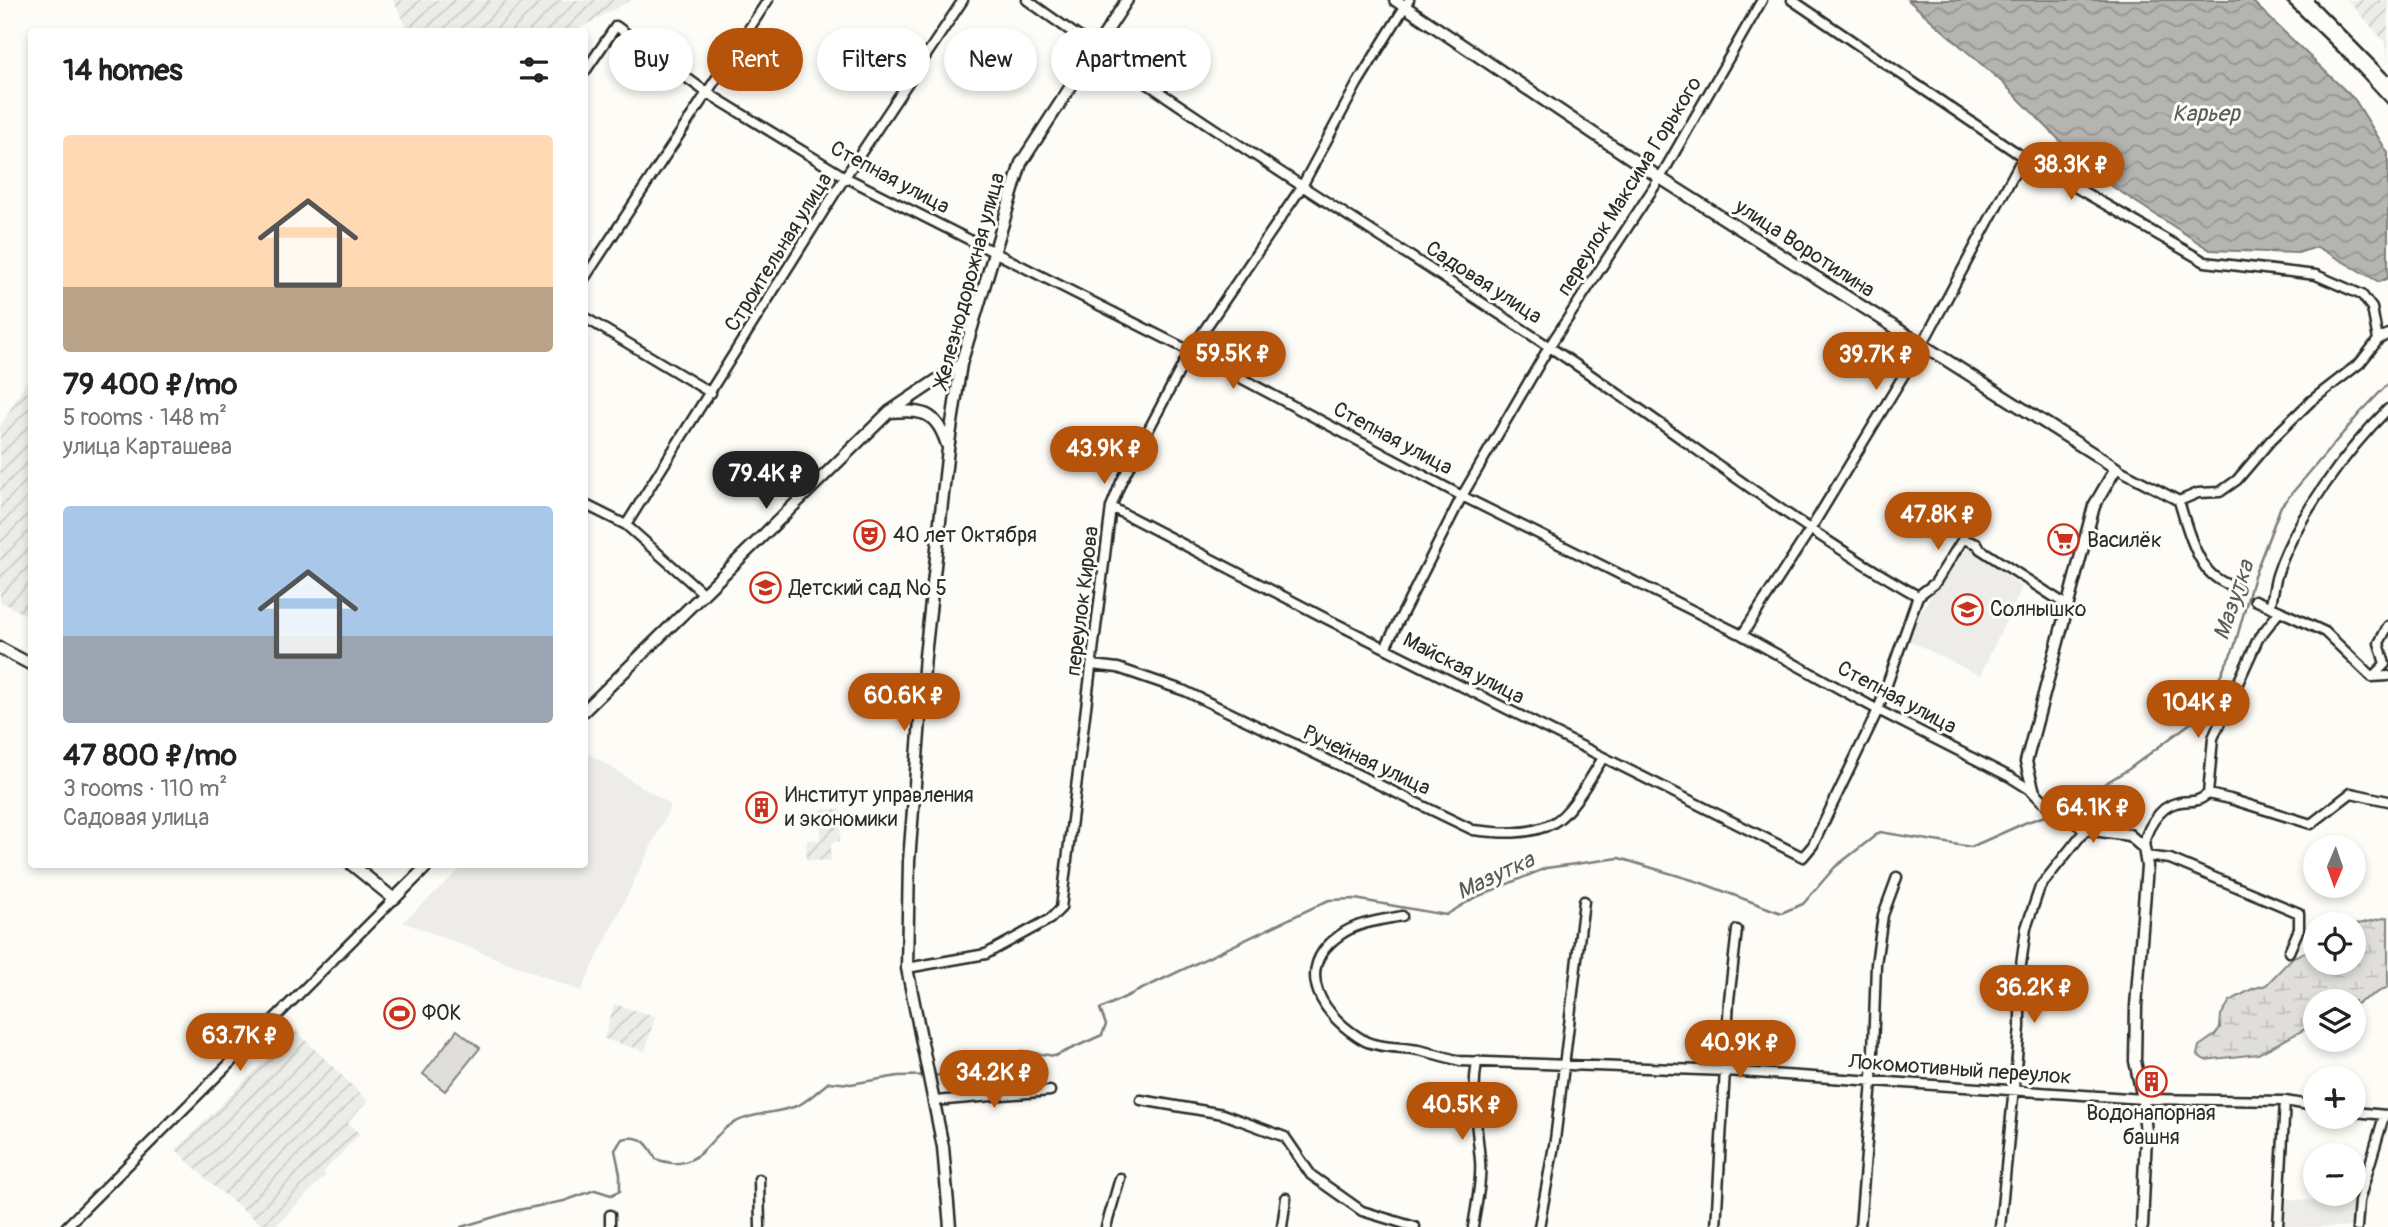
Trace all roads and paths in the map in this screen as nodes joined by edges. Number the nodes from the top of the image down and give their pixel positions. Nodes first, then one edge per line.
1 (768, 0) edge
2 (963, 0) edge
3 (1027, 0) edge
4 (1127, 0) edge
5 (1395, 0) edge
6 (1762, 0) edge
7 (1792, 0) edge
8 (1407, 3) edge
9 (1066, 28) edge
10 (1109, 28) edge
11 (588, 67) edge
12 (1068, 91) edge
13 (1158, 91) edge
14 (706, 92) junction
15 (2023, 157) junction
16 (845, 177) junction
17 (1660, 178) junction
18 (1301, 187) junction
19 (994, 253) junction
20 (588, 273) edge
21 (588, 319) edge
22 (2388, 334) edge
23 (2378, 340) junction
24 (1922, 345) junction
25 (1549, 347) junction
26 (1190, 351) junction
27 (961, 364) junction
28 (711, 393) junction
29 (2388, 410) edge
30 (889, 412) junction
31 (948, 449) junction
32 (2116, 468) junction
33 (1462, 496) junction
34 (2179, 501) junction
35 (588, 506) edge
36 (1111, 507) junction
37 (626, 525) junction
38 (1810, 530) junction
39 (2238, 589) dead end
40 (704, 594) junction
41 (1919, 596) junction
42 (2255, 600) dead end
43 (2068, 606) junction
44 (2270, 607) junction
45 (2280, 611) junction
46 (2388, 626) edge
47 (1742, 635) junction
48 (0, 648) edge
49 (1385, 648) junction
50 (28, 662) edge
51 (1092, 665) junction
52 (2388, 676) edge
53 (2372, 677) junction
54 (588, 707) edge
55 (1878, 710) junction
56 (1603, 758) junction
57 (2034, 792) junction
58 (2208, 794) junction
59 (2388, 801) edge
60 (2086, 829) junction
61 (2144, 852) junction
62 (356, 868) edge
63 (425, 868) edge
64 (1897, 877) dead end
65 (394, 899) junction
66 (1584, 901) dead end
67 (1402, 916) dead end
68 (1737, 930) dead end
69 (2289, 952) dead end
70 (907, 968) junction
71 (1477, 1061) junction
72 (1565, 1064) junction
73 (1726, 1071) junction
74 (1872, 1081) junction
75 (1050, 1091) dead end
76 (2014, 1091) junction
77 (2143, 1099) junction
78 (1141, 1100) dead end
79 (935, 1101) junction
80 (2285, 1101) junction
81 (2303, 1104) edge
82 (2366, 1113) edge
83 (2386, 1115) edge
84 (1120, 1178) dead end
85 (759, 1179) dead end
86 (1286, 1198) dead end
87 (610, 1215) dead end
88 (66, 1227) edge
89 (610, 1227) edge
90 (760, 1227) edge
91 (950, 1227) edge
92 (1106, 1227) edge
93 (1283, 1227) edge
94 (1415, 1227) edge
95 (1473, 1227) edge
96 (1539, 1227) edge
97 (1716, 1227) edge
98 (1860, 1227) edge
99 (2000, 1227) edge
100 (2142, 1227) edge
101 (2278, 1227) edge
102 (2357, 1227) edge

1 - 14 street
2 - 16 street, Строительная улица
3 - 9 street, Садовая улица
4 - 10 street, Железнодорожная улица
5 - 8 street, улица Воротилина
6 - 17 street, переулок Максима Горького
7 - 15 street
8 - 17 street, улица Воротилина
8 - 18 street, переулок Кирова
11 - 14 street, Степная улица
12 - 19 street, Железнодорожная улица
13 - 18 street, Садовая улица
14 - 16 street, Степная улица
14 - 20 street
15 - 23 street
15 - 24 street
16 - 19 street, Степная улица
16 - 28 street, Строительная улица
17 - 24 street, улица Воротилина
17 - 25 street, переулок Максима Горького
18 - 25 street, Садовая улица
18 - 26 street, переулок Кирова
19 - 26 street, Степная улица
19 - 27 street, Железнодорожная улица
21 - 28 street
22 - 23 street
23 - 34 street
24 - 32 street, улица Воротилина
24 - 38 street
25 - 33 street, переулок Максима Горького
25 - 38 street, Садовая улица
26 - 33 street, Степная улица
26 - 36 street, переулок Кирова
27 - 30 street
27 - 31 street, Железнодорожная улица
28 - 37 street, Строительная улица
29 - 44 street
30 - 31 street
30 - 40 street
31 - 70 street, Железнодорожная улица
32 - 34 street, улица Воротилина
32 - 43 street
33 - 47 street, Степная улица
33 - 49 street, переулок Максима Горького
34 - 39 street
35 - 37 street
36 - 49 street, Майская улица
36 - 51 street, переулок Кирова
37 - 40 street
38 - 41 street, Садовая улица
38 - 47 street
40 - 54 street
41 - 43 street
41 - 55 street
42 - 44 street
43 - 57 street
44 - 45 street
45 - 53 street
45 - 58 street
46 - 53 street
47 - 55 street, Степная улица
48 - 50 street
49 - 56 street, Майская улица
51 - 56 street, Ручейная улица
51 - 70 street, переулок Кирова
52 - 53 street
55 - 56 street, Майская улица
55 - 57 street, Степная улица
57 - 60 street, Степная улица
58 - 59 street
58 - 61 street
60 - 61 street, Степная улица
60 - 76 street
61 - 69 street
61 - 77 street
62 - 65 street
63 - 65 street
64 - 74 street
65 - 88 street
66 - 72 street
67 - 71 street, Локомотивный переулок
68 - 73 street
70 - 79 street, Железнодорожная улица
71 - 72 street, Локомотивный переулок
71 - 95 street
72 - 73 street, Локомотивный переулок
72 - 96 street
73 - 74 street, Локомотивный переулок
73 - 97 street
74 - 76 street, Локомотивный переулок
74 - 98 street
75 - 79 street
76 - 77 street, Локомотивный переулок
76 - 99 street
77 - 80 street, Локомотивный переулок
77 - 100 street
78 - 94 street
79 - 91 street, Железнодорожная улица
80 - 81 street, Локомотивный переулок
80 - 101 street
82 - 83 street
83 - 102 street
84 - 92 street
85 - 90 street
86 - 93 street
87 - 89 street

